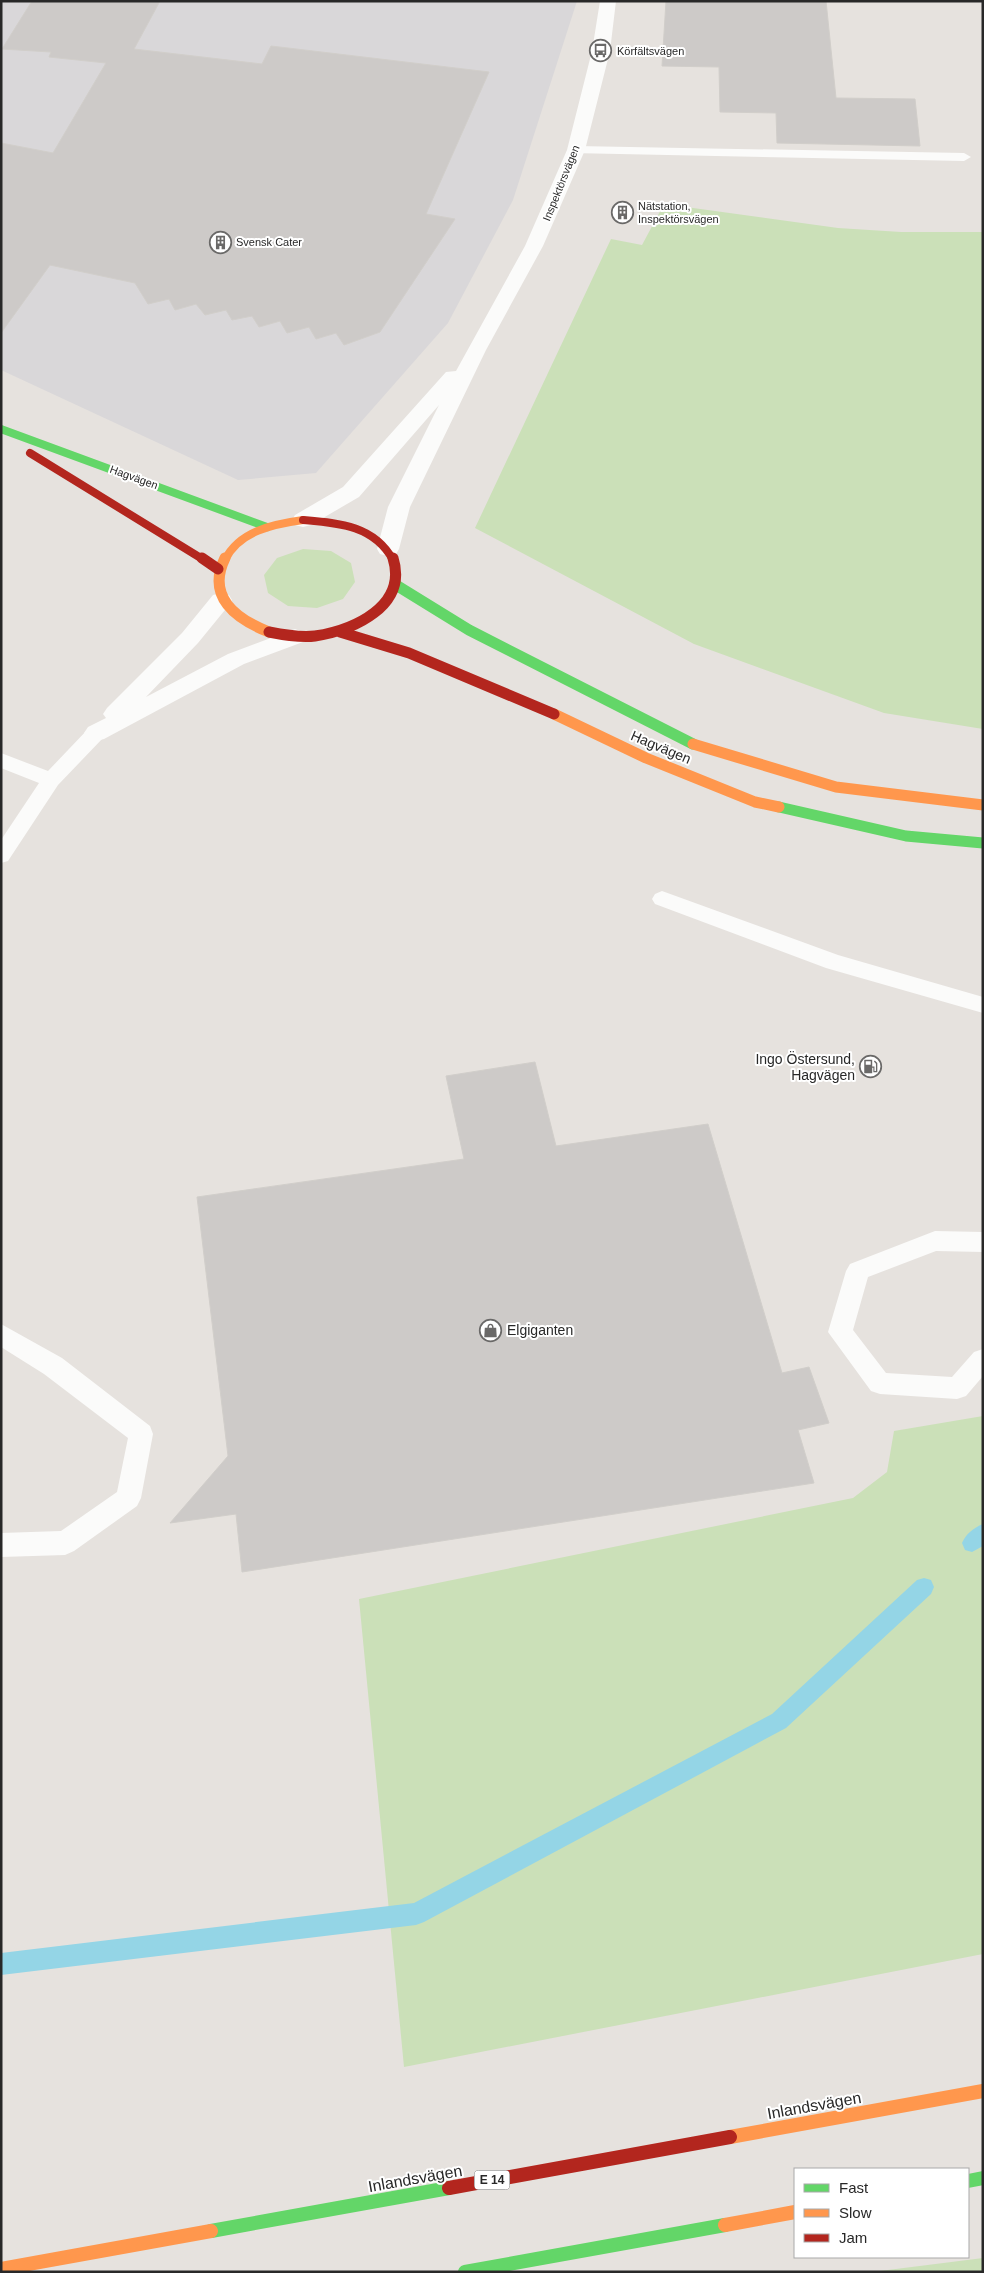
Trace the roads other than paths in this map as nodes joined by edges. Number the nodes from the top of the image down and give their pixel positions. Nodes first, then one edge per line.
1 (608, 1) edge
2 (576, 150) junction
3 (964, 157) dead end
4 (476, 350) junction
5 (1, 429) edge
6 (1, 435) edge
7 (303, 520) junction
8 (267, 527) junction
9 (388, 549) junction
10 (218, 569) junction
11 (396, 585) junction
12 (221, 600) junction
13 (340, 632) junction
14 (295, 637) junction
15 (96, 733) junction
16 (1, 760) edge
17 (51, 780) junction
18 (983, 805) edge
19 (983, 843) edge
20 (1, 856) edge
21 (662, 900) dead end
22 (983, 1005) edge
23 (983, 1242) edge
24 (1, 1334) edge
25 (983, 1359) edge
26 (1, 1545) edge
27 (983, 2091) edge
28 (983, 2178) edge
29 (969, 2181) edge
30 (794, 2212) edge
31 (1, 2269) edge
32 (464, 2272) edge

1 - 2 street, Inspektörsvägen
2 - 3 lane
2 - 4 street, Inspektörsvägen
4 - 7 street, Inspektörsvägen
4 - 9 street, Inspektörsvägen
5 - 8 main road, Hagvägen
6 - 10 main road
7 - 8 main road
7 - 9 main road
8 - 10 main road
9 - 11 main road
10 - 12 main road
11 - 13 main road
11 - 18 main road, Hagvägen
12 - 14 main road
12 - 15 street
13 - 14 main road
13 - 19 main road, Hagvägen
14 - 15 street
15 - 17 lane
16 - 17 lane
17 - 20 lane
21 - 22 lane
23 - 25 lane
24 - 26 lane
27 - 31 main road, Inlandsvägen / E 14
28 - 29 main road
30 - 32 main road

